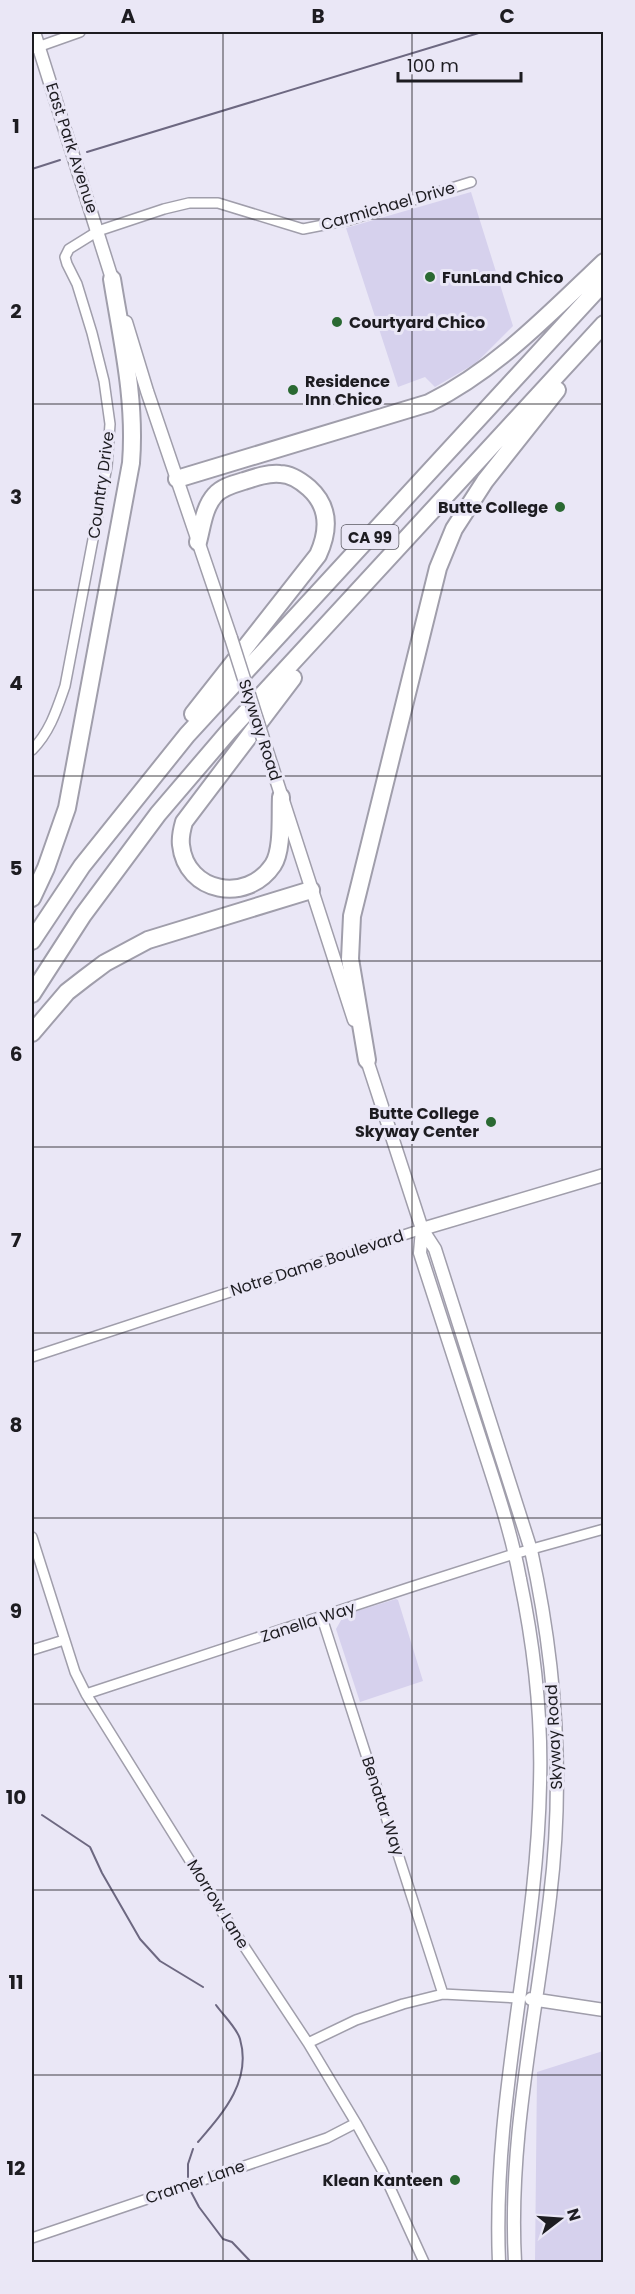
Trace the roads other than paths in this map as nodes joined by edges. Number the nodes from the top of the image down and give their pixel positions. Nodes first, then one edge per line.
1 (34, 32) edge
2 (80, 32) edge
3 (36, 48) edge
4 (471, 182) dead end
5 (98, 231) junction
6 (603, 262) edge
7 (112, 279) junction
8 (603, 282) edge
9 (603, 324) edge
10 (603, 329) edge
11 (177, 479) junction
12 (198, 542) junction
13 (361, 589) junction
14 (32, 750) edge
15 (138, 793) junction
16 (281, 797) junction
17 (311, 890) junction
18 (32, 898) edge
19 (32, 941) edge
20 (32, 994) edge
21 (32, 1033) edge
22 (367, 1060) junction
23 (603, 1175) edge
24 (422, 1229) junction
25 (32, 1357) edge
26 (603, 1529) edge
27 (32, 1537) edge
28 (531, 1550) junction
29 (514, 1554) junction
30 (322, 1618) junction
31 (64, 1640) junction
32 (32, 1650) edge
33 (86, 1694) junction
34 (443, 1994) junction
35 (519, 1998) junction
36 (536, 2000) junction
37 (603, 2010) edge
38 (308, 2043) junction
39 (356, 2123) junction
40 (32, 2238) edge
41 (424, 2262) edge
42 (499, 2262) edge
43 (515, 2262) edge

1 - 3 main road, East Park Avenue
2 - 3 street
3 - 5 main road, East Park Avenue
4 - 5 street, Carmichael Drive
5 - 7 main road, Skyway Road
5 - 14 street, Country Drive
6 - 11 highway
7 - 11 main road, Skyway Road
7 - 18 highway
8 - 15 highway, CA 99
9 - 13 highway, CA 99
10 - 22 highway
11 - 12 main road, Skyway Road
12 - 15 highway
12 - 16 main road, Skyway Road, bridge
13 - 16 highway
13 - 20 highway, CA 99
15 - 19 highway, CA 99
16 - 17 main road, Skyway Road
17 - 21 highway
17 - 22 main road, Skyway Road
22 - 24 main road, Skyway Road
23 - 24 main road, Notre Dame Boulevard
24 - 25 street, Notre Dame Boulevard
24 - 28 main road, Skyway Road
24 - 29 main road, Skyway Road
26 - 28 street, Zanella Way
27 - 31 street, Morrow Lane
28 - 29 street, Zanella Way
28 - 36 main road, Skyway Road
29 - 30 street, Zanella Way
29 - 35 main road, Skyway Road
30 - 33 street, Zanella Way
30 - 34 street, Benatar Way
31 - 32 street
31 - 33 street, Morrow Lane
33 - 38 street, Morrow Lane
34 - 35 street
34 - 38 street
35 - 36 main road
35 - 42 main road, Skyway Road
36 - 37 main road
36 - 43 main road, Skyway Road
38 - 39 street, Morrow Lane
39 - 40 street, Cramer Lane
39 - 41 street, Morrow Lane

